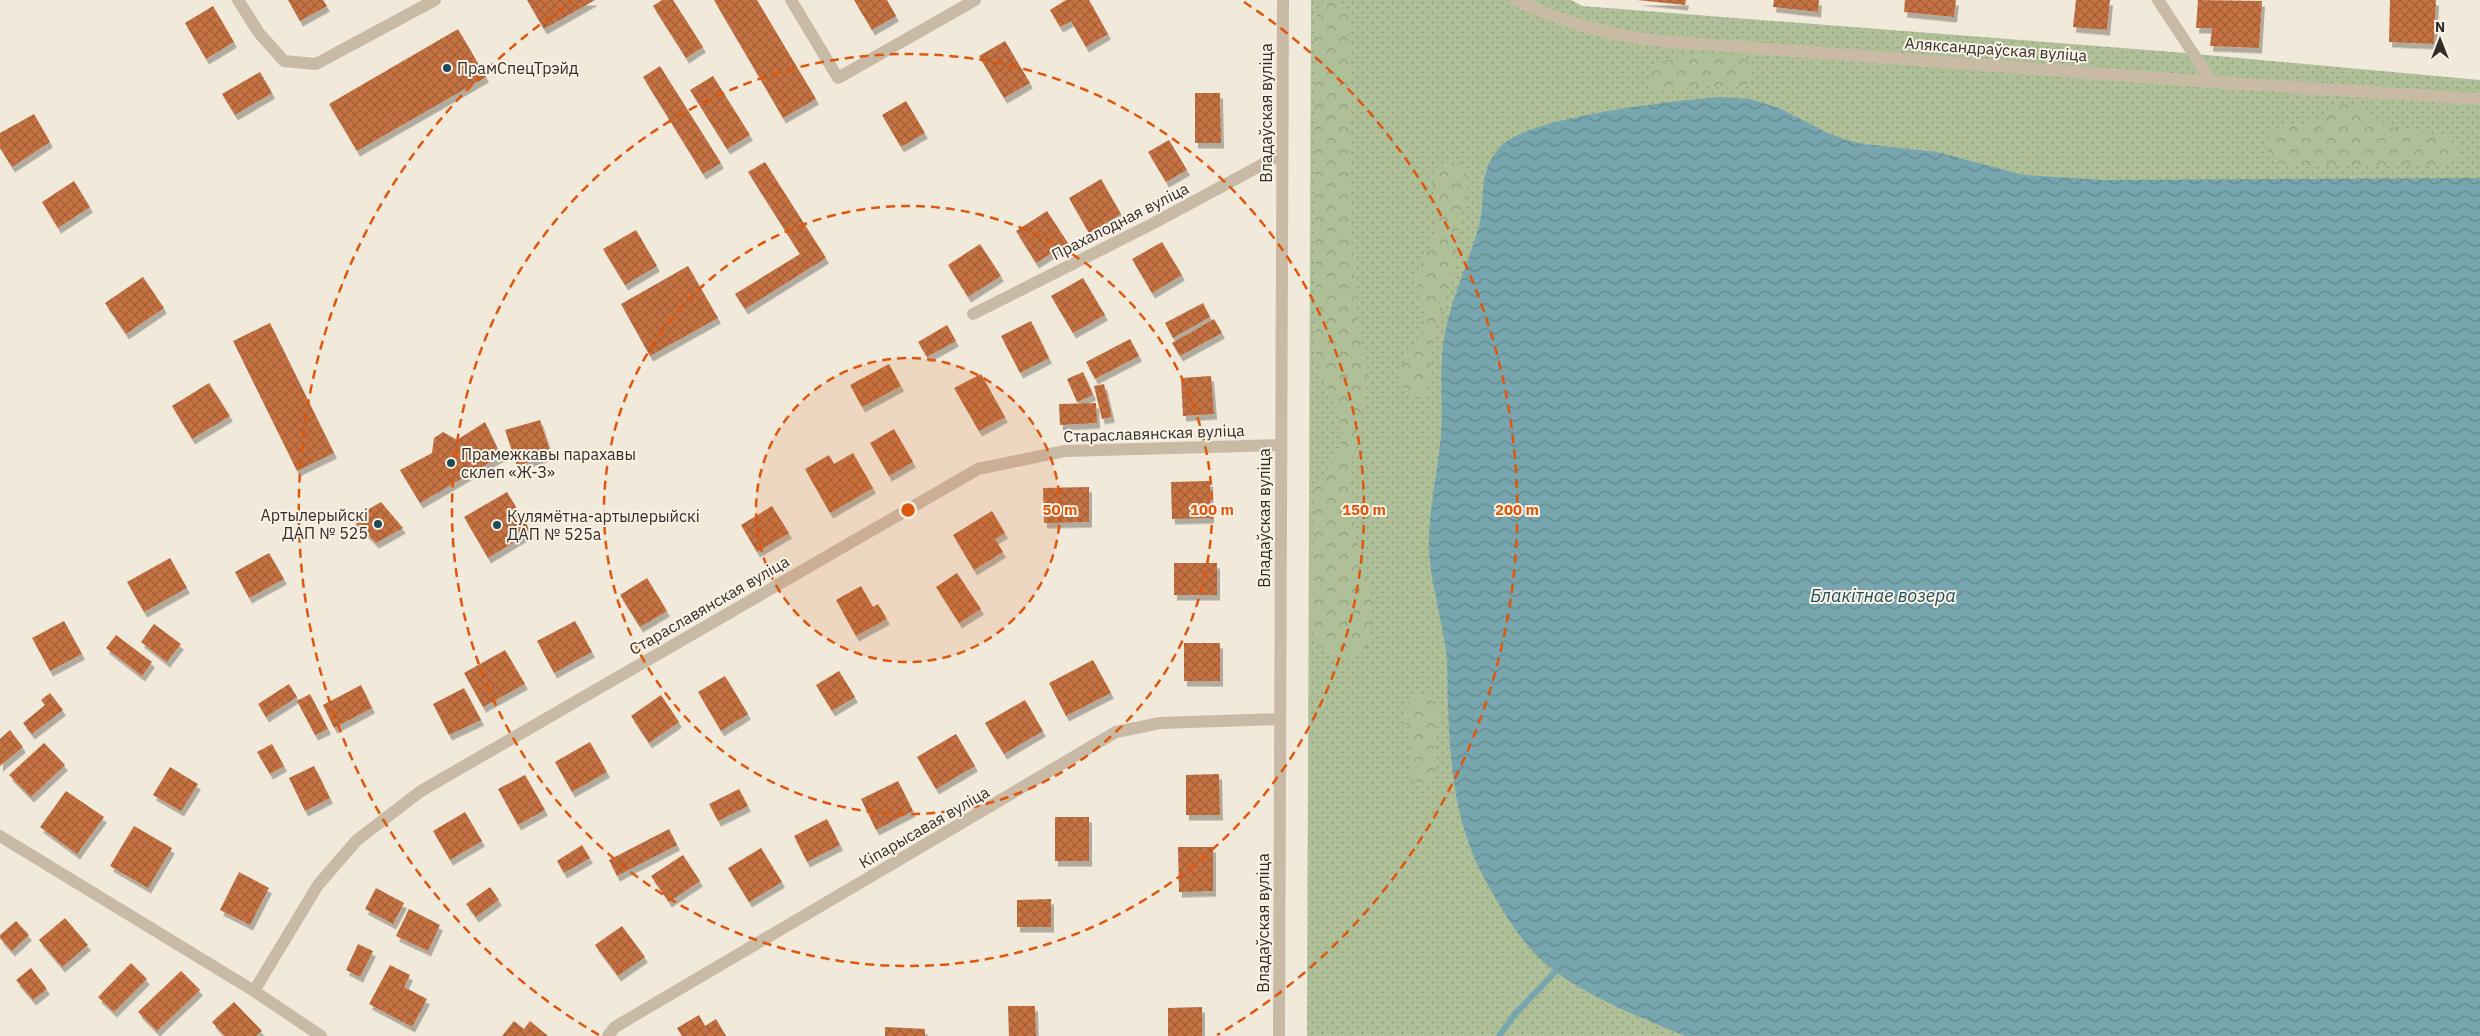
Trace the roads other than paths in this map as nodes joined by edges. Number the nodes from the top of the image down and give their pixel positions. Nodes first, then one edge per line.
1 (238, 0) edge
2 (435, 0) edge
3 (791, 0) edge
4 (975, 0) edge
5 (1283, 0) edge
6 (1516, 0) edge
7 (2158, 0) edge
8 (2212, 82) junction
9 (2480, 99) edge
10 (1282, 154) junction
11 (973, 314) dead end
12 (1281, 445) junction
13 (1280, 719) junction
14 (0, 836) edge
15 (254, 991) junction
16 (321, 1036) edge
17 (608, 1036) edge
18 (1278, 1036) edge

1 - 2 street
3 - 4 street
5 - 10 street, Владаўская вуліца
6 - 8 street, Аляксандраўская вуліца
7 - 8 street
8 - 9 street, Аляксандраўская вуліца
10 - 11 street, Прахалодная вуліца
10 - 12 street, Владаўская вуліца
12 - 13 street, Владаўская вуліца
12 - 15 street, Стараславянская вуліца
13 - 17 street, Кіпарысавая вуліца
13 - 18 street, Владаўская вуліца
14 - 15 street
15 - 16 street

